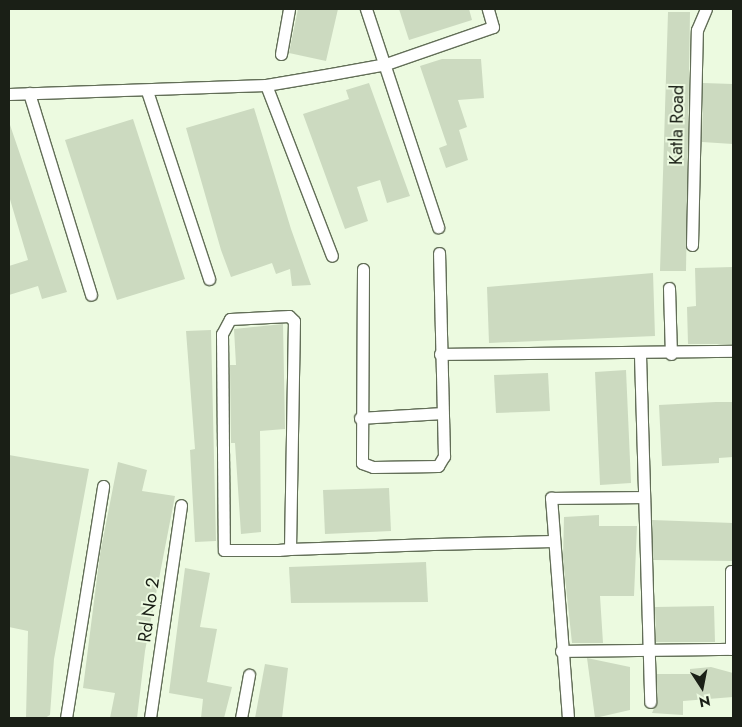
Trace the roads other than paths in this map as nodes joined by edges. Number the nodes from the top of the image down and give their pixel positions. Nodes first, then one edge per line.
1 (289, 9) edge
2 (366, 9) edge
3 (488, 9) edge
4 (706, 9) edge
5 (281, 54) dead end
6 (386, 64) junction
7 (266, 85) junction
8 (147, 91) junction
9 (29, 93) junction
10 (9, 94) edge
11 (438, 227) dead end
12 (692, 245) dead end
13 (440, 253) dead end
14 (332, 256) dead end
15 (363, 269) dead end
16 (210, 279) dead end
17 (669, 288) dead end
18 (91, 295) dead end
19 (733, 351) edge
20 (440, 354) junction
21 (672, 354) junction
22 (640, 355) junction
23 (442, 413) junction
24 (360, 418) junction
25 (103, 486) dead end
26 (643, 497) junction
27 (181, 505) dead end
28 (553, 541) junction
29 (290, 549) junction
30 (731, 571) dead end
31 (732, 650) edge
32 (561, 651) junction
33 (650, 651) junction
34 (249, 675) dead end
35 (650, 702) dead end
36 (66, 718) edge
37 (150, 718) edge
38 (242, 718) edge
39 (568, 718) edge

1 - 5 street
2 - 6 street
3 - 6 street
4 - 12 street, Katla Road
6 - 7 street
6 - 11 street
7 - 8 street
7 - 14 street
8 - 9 street
8 - 16 street
9 - 10 street
9 - 18 street
13 - 20 street
15 - 24 street
17 - 21 street
19 - 21 street
20 - 22 street
20 - 23 street
21 - 22 street
22 - 26 street
23 - 24 street
23 - 24 street
25 - 36 street
26 - 28 street
26 - 33 street
27 - 37 street, Rd No 2
28 - 29 street
28 - 32 street
29 - 29 street
30 - 31 street
31 - 33 street
32 - 33 street
32 - 39 street
33 - 35 street
34 - 38 street

